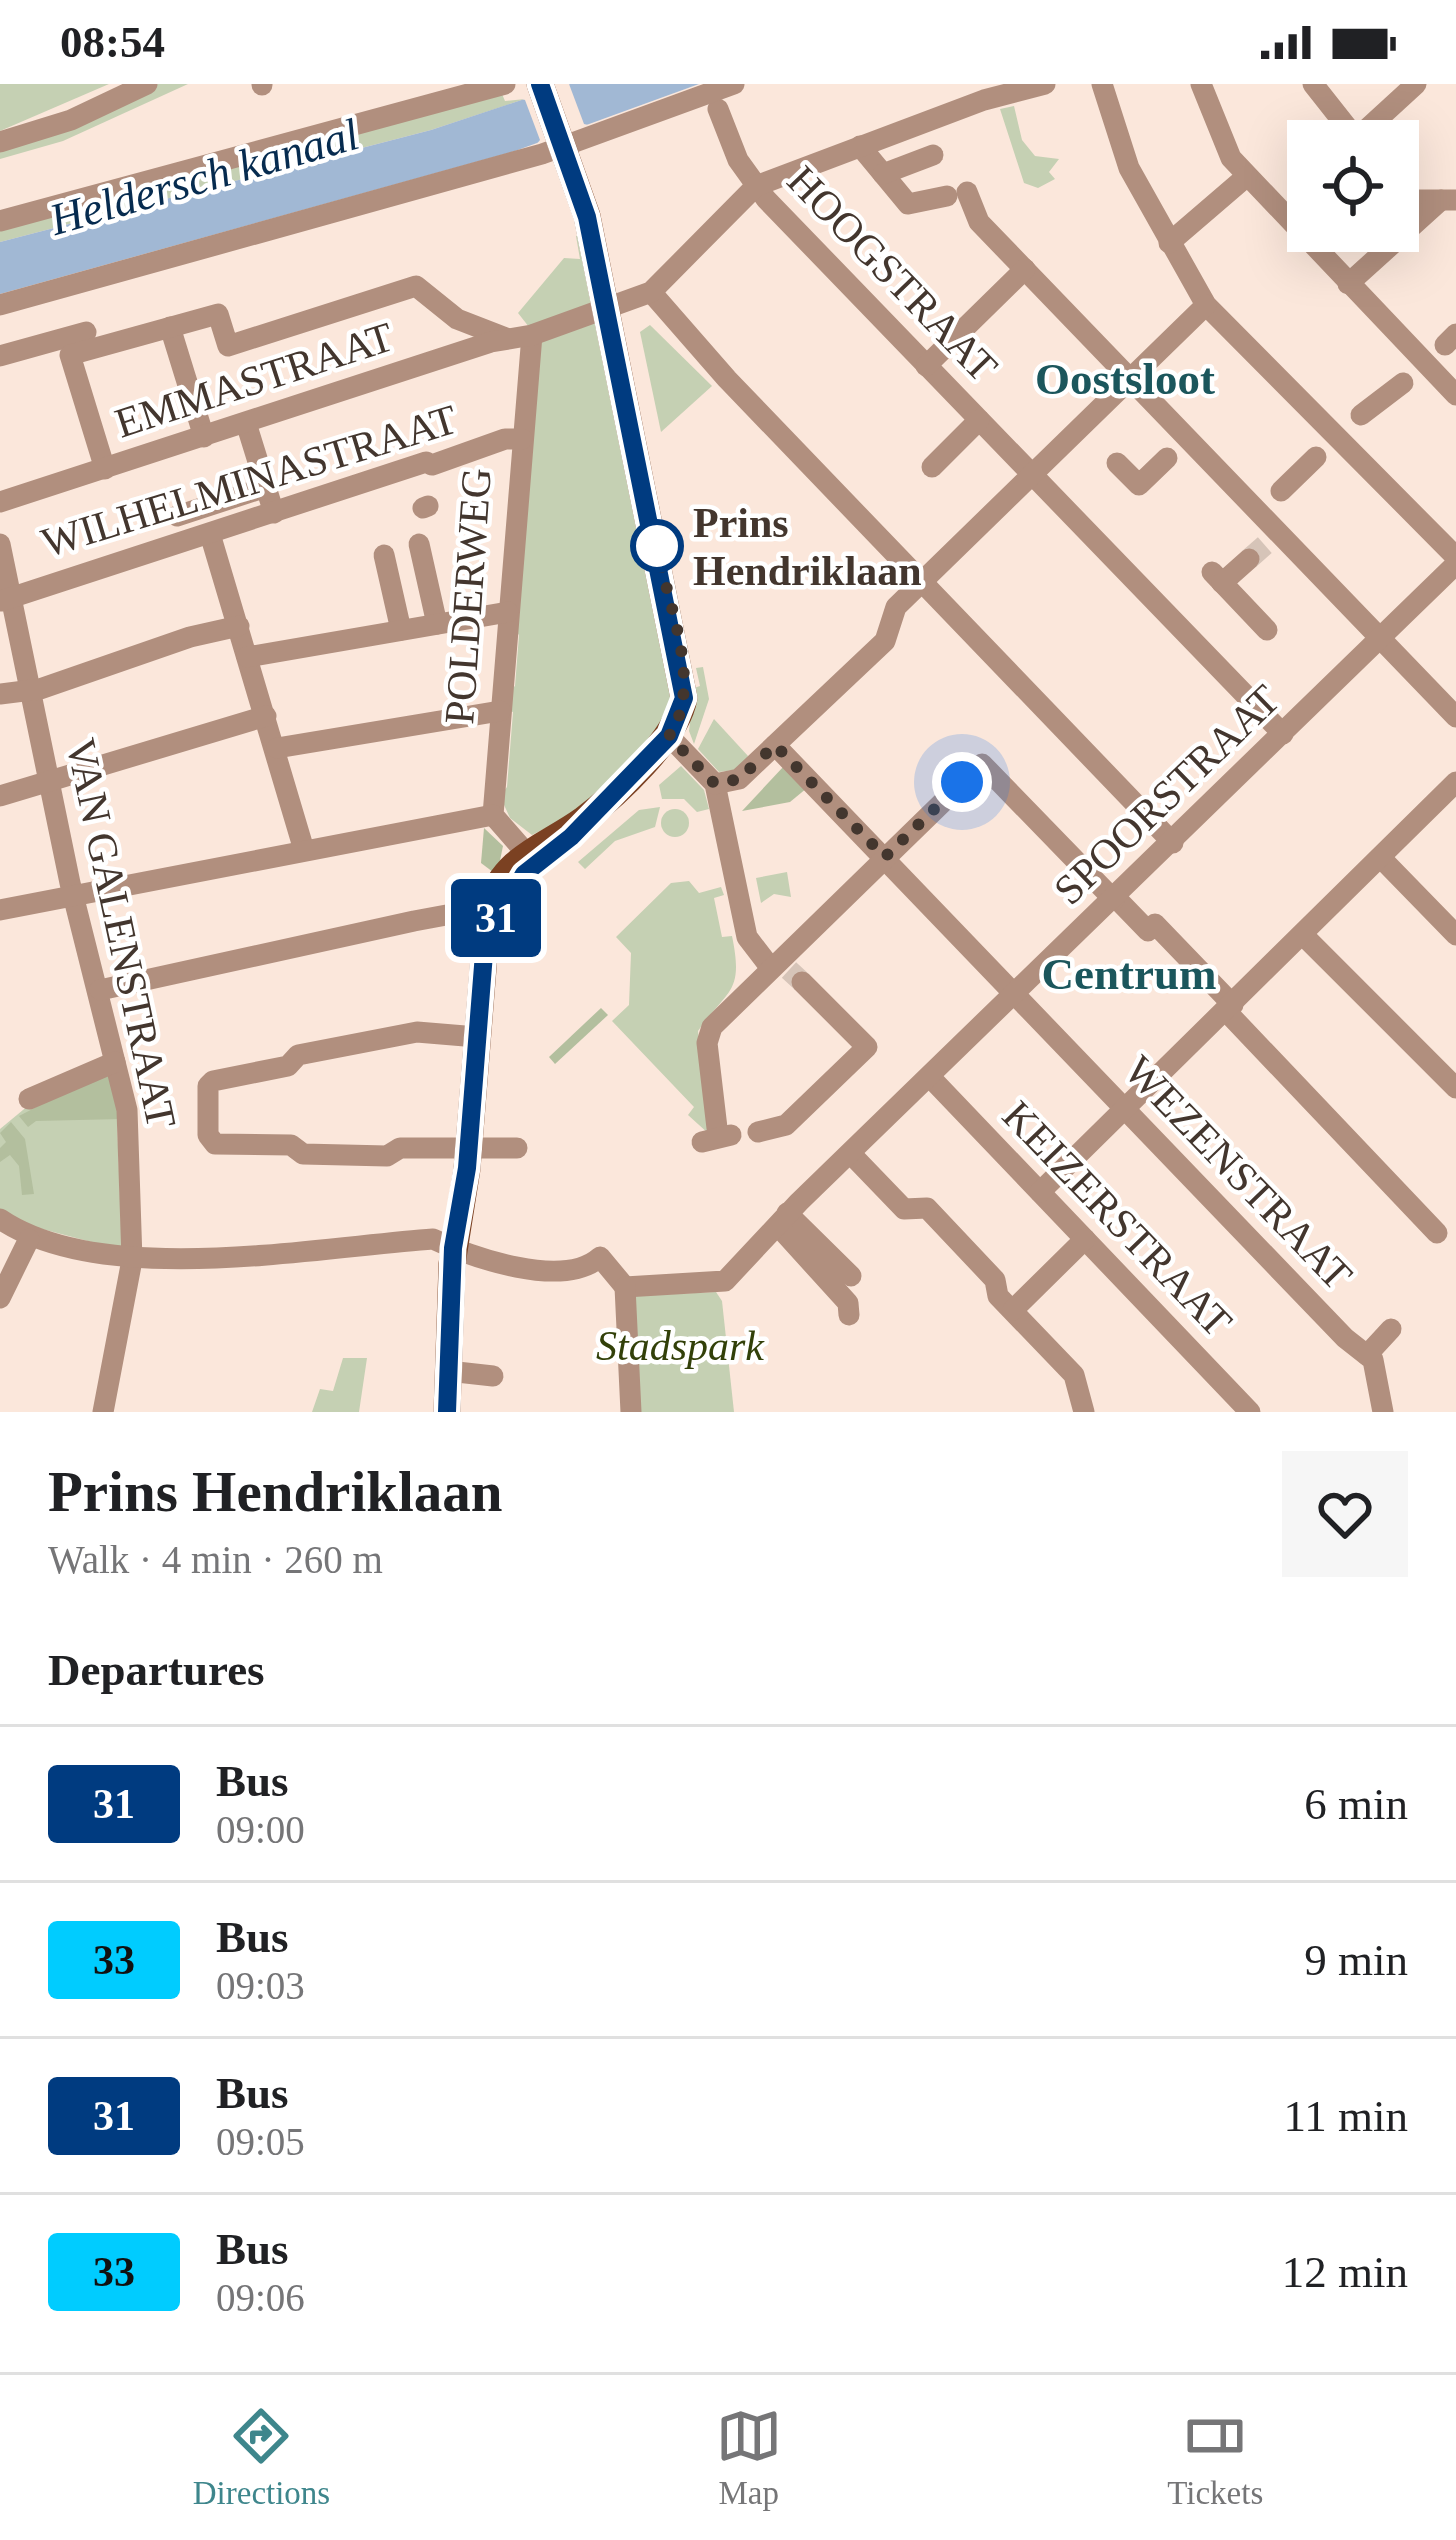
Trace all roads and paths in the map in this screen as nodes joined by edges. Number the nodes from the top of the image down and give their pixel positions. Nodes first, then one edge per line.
1 (147, 84) edge
2 (505, 84) edge
3 (734, 84) edge
4 (1045, 84) edge
5 (1102, 84) edge
6 (1201, 84) edge
7 (1313, 84) edge
8 (1416, 84) edge
9 (541, 87) edge
10 (981, 92) edge
11 (718, 109) dead end
12 (1341, 120) edge
13 (1378, 120) edge
14 (561, 141) junction
15 (0, 142) edge
16 (860, 146) junction
17 (933, 155) dead end
18 (883, 174) junction
19 (1246, 176) junction
20 (761, 193) junction
21 (1448, 200) edge
22 (0, 221) edge
23 (1169, 243) junction
24 (1025, 269) junction
25 (1348, 284) junction
26 (651, 292) junction
27 (0, 305) edge
28 (1206, 305) junction
29 (606, 306) junction
30 (170, 327) junction
31 (86, 332) dead end
32 (532, 335) junction
33 (506, 338) junction
34 (0, 356) edge
35 (1429, 359) edge
36 (926, 366) junction
37 (1130, 380) junction
38 (1456, 395) edge
39 (978, 419) junction
40 (245, 423) junction
41 (1338, 436) junction
42 (204, 437) junction
43 (521, 440) junction
44 (1178, 448) junction
45 (1117, 463) dead end
46 (932, 467) dead end
47 (105, 469) junction
48 (1033, 475) junction
49 (266, 488) junction
50 (0, 502) edge
51 (1270, 502) junction
52 (274, 513) junction
53 (177, 516) dead end
54 (209, 534) junction
55 (0, 544) edge
56 (419, 544) dead end
57 (1264, 545) junction
58 (385, 555) dead end
59 (1456, 561) edge
60 (923, 581) junction
61 (6, 599) edge
62 (508, 612) junction
63 (437, 624) junction
64 (238, 626) junction
65 (1267, 629) dead end
66 (401, 630) junction
67 (1382, 637) junction
68 (248, 657) junction
69 (30, 688) junction
70 (0, 694) edge
71 (500, 711) junction
72 (266, 716) junction
73 (1456, 717) edge
74 (1283, 734) junction
75 (669, 736) junction
76 (775, 745) junction
77 (277, 748) junction
78 (49, 782) junction
79 (1456, 782) edge
80 (715, 784) junction
81 (0, 796) edge
82 (493, 815) junction
83 (1173, 843) junction
84 (304, 850) junction
85 (885, 857) junction
86 (531, 858) junction
87 (1382, 859) junction
88 (77, 895) junction
89 (1115, 899) junction
90 (0, 910) edge
91 (489, 925) junction
92 (1303, 935) junction
93 (1456, 935) edge
94 (785, 970) junction
95 (100, 990) junction
96 (1017, 994) junction
97 (1226, 1002) junction
98 (477, 1037) junction
99 (116, 1062) junction
100 (930, 1077) junction
101 (1456, 1088) edge
102 (29, 1100) dead end
103 (1126, 1111) junction
104 (758, 1132) dead end
105 (717, 1135) dead end
106 (517, 1148) dead end
107 (855, 1159) junction
108 (468, 1160) junction
109 (1040, 1192) junction
110 (788, 1214) junction
111 (0, 1219) edge
112 (1437, 1233) dead end
113 (29, 1239) junction
114 (1085, 1239) junction
115 (459, 1249) junction
116 (133, 1261) junction
117 (851, 1276) dead end
118 (625, 1287) junction
119 (0, 1298) edge
120 (1013, 1310) junction
121 (849, 1315) dead end
122 (1391, 1329) dead end
123 (1367, 1355) junction
124 (447, 1376) junction
125 (494, 1376) dead end
126 (104, 1412) edge
127 (443, 1412) edge
128 (631, 1412) edge
129 (1084, 1412) edge
130 (1250, 1412) edge
131 (1383, 1412) edge

1 - 15 street
2 - 22 street
3 - 14 street
4 - 10 street
5 - 23 street
6 - 19 street
7 - 12 street
8 - 13 street
9 - 14 main road
10 - 16 street
11 - 20 street, HOOGSTRAAT
14 - 27 street
14 - 29 main road
16 - 18 street
16 - 20 street
17 - 18 street
18 - 24 street
19 - 23 street
19 - 25 street
20 - 26 street
20 - 36 street, HOOGSTRAAT
21 - 25 street
23 - 28 street
24 - 36 street
24 - 37 street
25 - 35 street
26 - 29 street, EMMASTRAAT
26 - 60 street
28 - 37 street
28 - 41 street
29 - 32 street, EMMASTRAAT
29 - 75 main road
30 - 33 street
30 - 42 street
30 - 47 street
31 - 34 street
32 - 33 street, EMMASTRAAT
32 - 43 street, POLDERWEG
33 - 40 street, EMMASTRAAT
35 - 38 street
35 - 41 street
36 - 39 street, HOOGSTRAAT
37 - 44 street
37 - 48 street
39 - 46 street
39 - 48 street, HOOGSTRAAT
40 - 42 street, EMMASTRAAT
40 - 49 street
41 - 51 street
41 - 59 street
42 - 47 street, EMMASTRAAT
43 - 52 street, WILHELMINASTRAAT
43 - 62 street, POLDERWEG
44 - 45 street
44 - 51 street
47 - 50 street, EMMASTRAAT
48 - 60 street
48 - 74 street, HOOGSTRAAT
49 - 52 street
49 - 53 street
51 - 57 street
52 - 54 street, WILHELMINASTRAAT
54 - 61 street, WILHELMINASTRAAT
54 - 64 street
55 - 61 street, VAN GALENSTRAAT
56 - 63 street
57 - 65 street
57 - 67 street
58 - 66 street
59 - 67 street, SPOORSTRAAT
60 - 76 street
60 - 83 street
61 - 69 street, VAN GALENSTRAAT
62 - 63 street
62 - 71 street, POLDERWEG
63 - 66 street
64 - 68 street
64 - 69 street
66 - 68 street
67 - 73 street
67 - 74 street, SPOORSTRAAT
68 - 72 street
69 - 70 street
69 - 78 street, VAN GALENSTRAAT
71 - 77 street
71 - 82 street, POLDERWEG
72 - 77 street
72 - 78 street
74 - 83 street, SPOORSTRAAT
75 - 80 street
75 - 86 main road
76 - 80 street
76 - 85 street, WEZENSTRAAT
77 - 84 street
78 - 81 street
78 - 88 street, VAN GALENSTRAAT
79 - 87 street
80 - 94 street
82 - 84 street
82 - 86 street
83 - 89 street, SPOORSTRAAT
84 - 88 street
85 - 89 street
85 - 94 street
85 - 96 street, WEZENSTRAAT
86 - 91 main road
87 - 92 street
87 - 93 street
88 - 90 street
88 - 95 street, VAN GALENSTRAAT
89 - 96 street, SPOORSTRAAT
89 - 97 street
91 - 95 street
91 - 98 main road
92 - 97 street
92 - 101 street
94 - 104 street
94 - 105 street
95 - 99 street, VAN GALENSTRAAT
96 - 100 street, SPOORSTRAAT
96 - 103 street, WEZENSTRAAT
97 - 103 street
97 - 112 street
98 - 108 main road
98 - 108 street
99 - 102 street
99 - 116 street, VAN GALENSTRAAT
100 - 107 street, SPOORSTRAAT
100 - 109 street, KEIZERSTRAAT
103 - 109 street
103 - 123 street, WEZENSTRAAT
106 - 108 street
107 - 110 street, SPOORSTRAAT
107 - 120 street
108 - 115 main road
109 - 114 street, KEIZERSTRAAT
110 - 117 street
110 - 118 street, SPOORSTRAAT
110 - 121 street
111 - 113 street
113 - 116 street
113 - 119 street
114 - 120 street
114 - 130 street, KEIZERSTRAAT
115 - 116 street
115 - 118 street
115 - 124 main road
116 - 126 street, VAN GALENSTRAAT
118 - 128 street
120 - 129 street
122 - 123 street
123 - 131 street, WEZENSTRAAT
124 - 125 street
124 - 127 main road

